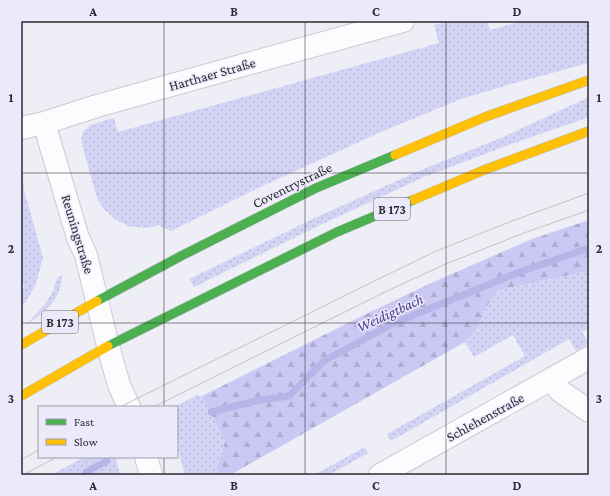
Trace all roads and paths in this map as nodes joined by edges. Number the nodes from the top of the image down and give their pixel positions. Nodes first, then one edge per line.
1 (403, 21) edge
2 (589, 80) edge
3 (44, 122) junction
4 (21, 128) edge
5 (589, 131) edge
6 (96, 301) junction
7 (21, 345) edge
8 (108, 346) junction
9 (589, 358) edge
10 (552, 379) junction
11 (21, 396) edge
12 (129, 406) edge
13 (589, 411) edge
14 (146, 458) edge
15 (151, 475) edge
16 (380, 475) edge

1 - 3 street, Harthaer Straße
2 - 6 main road, Coventrystraße / B 173
3 - 4 street, Harthaer Straße
3 - 6 street, Reuningstraße
5 - 8 main road, B 173
6 - 7 main road, Coventrystraße / B 173
6 - 8 street, Reuningstraße
8 - 11 main road, B 173
8 - 12 street, Reuningstraße
9 - 10 street, Schlehenstraße
10 - 13 street
10 - 16 street, Schlehenstraße
14 - 15 street

